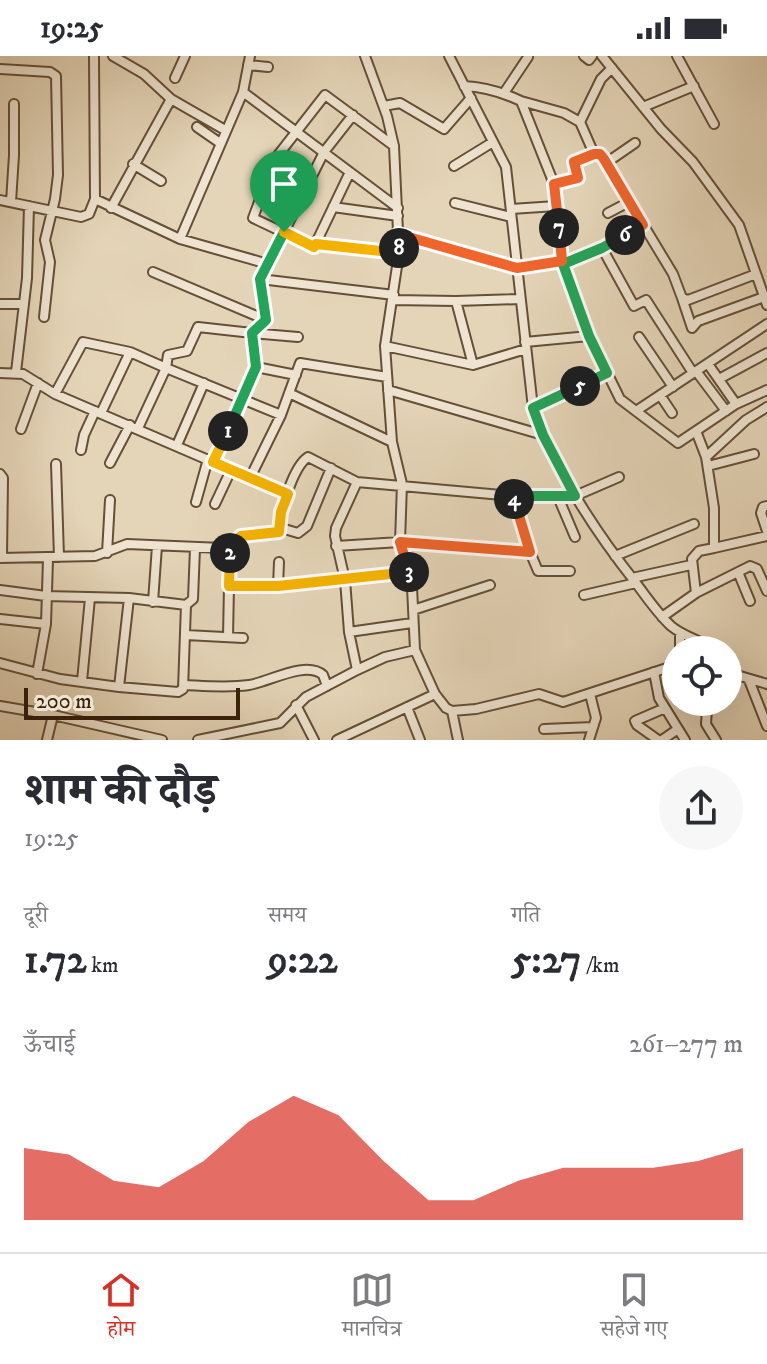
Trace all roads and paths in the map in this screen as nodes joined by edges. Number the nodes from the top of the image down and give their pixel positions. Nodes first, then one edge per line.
1 (94, 56) edge
2 (113, 56) edge
3 (185, 56) edge
4 (365, 56) edge
5 (449, 56) edge
6 (584, 56) edge
7 (592, 56) edge
8 (602, 56) edge
9 (677, 56) edge
10 (528, 57) edge
11 (249, 60) edge
12 (268, 67) dead end
13 (612, 68) junction
14 (0, 69) edge
15 (175, 78) dead end
16 (464, 86) junction
17 (694, 86) junction
18 (243, 92) junction
19 (504, 93) junction
20 (471, 98) junction
21 (171, 99) junction
22 (521, 101) junction
23 (14, 104) dead end
24 (384, 106) junction
25 (643, 107) junction
26 (353, 115) junction
27 (580, 122) junction
28 (714, 124) dead end
29 (197, 127) dead end
30 (225, 130) junction
31 (296, 131) junction
32 (493, 142) junction
33 (220, 143) junction
34 (635, 143) dead end
35 (394, 146) junction
36 (324, 152) junction
37 (594, 154) junction
38 (606, 163) junction
39 (133, 164) junction
40 (454, 166) dead end
41 (350, 172) junction
42 (161, 181) dead end
43 (554, 184) junction
44 (95, 199) junction
45 (0, 200) edge
46 (11, 202) junction
47 (629, 202) junction
48 (455, 203) dead end
49 (29, 206) junction
50 (556, 206) junction
51 (333, 207) junction
52 (111, 208) junction
53 (52, 212) junction
54 (398, 212) junction
55 (511, 213) junction
56 (608, 213) dead end
57 (643, 225) junction
58 (284, 232) junction
59 (398, 234) junction
60 (180, 239) junction
61 (316, 244) junction
62 (602, 248) junction
63 (399, 253) junction
64 (563, 262) junction
65 (268, 264) junction
66 (517, 268) junction
67 (153, 272) dead end
68 (756, 274) junction
69 (260, 279) junction
70 (393, 298) junction
71 (682, 298) junction
72 (520, 299) junction
73 (456, 301) junction
74 (766, 301) edge
75 (0, 304) edge
76 (24, 304) junction
77 (44, 317) dead end
78 (266, 320) junction
79 (767, 324) edge
80 (252, 333) junction
81 (589, 336) junction
82 (298, 337) dead end
83 (639, 337) dead end
84 (525, 345) junction
85 (385, 346) junction
86 (130, 352) junction
87 (767, 353) edge
88 (708, 364) junction
89 (473, 365) junction
90 (256, 367) junction
91 (166, 368) junction
92 (16, 372) junction
93 (695, 372) junction
94 (0, 373) edge
95 (607, 373) junction
96 (296, 375) junction
97 (387, 377) junction
98 (719, 379) junction
99 (38, 383) junction
100 (204, 383) junction
101 (673, 387) junction
102 (388, 390) junction
103 (767, 390) edge
104 (289, 393) junction
105 (55, 394) junction
106 (660, 395) junction
107 (242, 399) junction
108 (736, 404) junction
109 (767, 407) edge
110 (533, 408) junction
111 (636, 411) junction
112 (726, 411) junction
113 (98, 412) junction
114 (672, 413) dead end
115 (281, 415) junction
116 (134, 426) junction
117 (21, 429) dead end
118 (696, 431) junction
119 (543, 435) junction
120 (392, 442) junction
121 (177, 445) junction
122 (81, 450) dead end
123 (754, 454) dead end
124 (211, 460) junction
125 (707, 462) junction
126 (110, 463) dead end
127 (56, 464) dead end
128 (331, 468) junction
129 (231, 470) junction
130 (0, 474) edge
131 (619, 477) dead end
132 (250, 478) junction
133 (357, 482) junction
134 (402, 484) junction
135 (288, 494) junction
136 (513, 496) junction
137 (575, 496) junction
138 (558, 497) junction
139 (110, 500) dead end
140 (196, 502) dead end
141 (215, 504) dead end
142 (767, 506) edge
143 (694, 524) dead end
144 (281, 528) junction
145 (767, 534) edge
146 (575, 537) dead end
147 (400, 542) junction
148 (157, 546) junction
149 (230, 546) junction
150 (336, 546) junction
151 (195, 548) junction
152 (714, 548) junction
153 (530, 552) junction
154 (107, 553) junction
155 (615, 556) junction
156 (59, 557) junction
157 (1, 558) edge
158 (48, 559) junction
159 (279, 562) dead end
160 (691, 565) junction
161 (570, 571) dead end
162 (738, 572) junction
163 (409, 573) junction
164 (345, 580) junction
165 (634, 580) junction
166 (490, 585) dead end
167 (229, 586) junction
168 (278, 586) junction
169 (0, 590) edge
170 (767, 591) edge
171 (696, 593) junction
172 (584, 595) dead end
173 (46, 596) junction
174 (90, 598) junction
175 (129, 598) junction
176 (750, 601) dead end
177 (153, 602) junction
178 (186, 605) junction
179 (413, 610) junction
180 (662, 617) junction
181 (0, 619) edge
182 (412, 623) junction
183 (46, 624) junction
184 (349, 632) junction
185 (680, 633) joint
186 (186, 635) junction
187 (686, 636) edge
188 (228, 637) junction
189 (243, 638) dead end
190 (415, 650) junction
191 (0, 663) edge
192 (662, 669) edge
193 (357, 670) junction
194 (654, 672) junction
195 (37, 674) junction
196 (742, 675) edge
197 (749, 680) junction
198 (82, 681) junction
199 (767, 684) edge
200 (185, 685) junction
201 (327, 686) junction
202 (119, 687) junction
203 (435, 694) junction
204 (590, 694) junction
205 (662, 702) edge
206 (296, 705) junction
207 (0, 706) edge
208 (407, 707) junction
209 (662, 709) edge
210 (452, 711) junction
211 (53, 715) junction
212 (670, 716) edge
213 (707, 716) edge
214 (767, 726) edge
215 (593, 727) junction
216 (258, 729) junction
217 (544, 729) dead end
218 (678, 729) junction
219 (138, 737) edge
220 (351, 737) edge
221 (47, 740) edge
222 (162, 740) edge
223 (198, 740) edge
224 (258, 740) edge
225 (314, 740) edge
226 (337, 740) edge
227 (420, 740) edge
228 (458, 740) edge
229 (589, 740) edge
230 (660, 740) edge
231 (685, 740) edge
232 (716, 740) edge

1 - 44 street
2 - 21 street
3 - 15 street
4 - 24 street
5 - 16 street
6 - 7 street
8 - 13 street
9 - 17 street
10 - 19 street
11 - 12 street
11 - 18 street
13 - 25 street
13 - 27 street
14 - 53 street
16 - 19 street
16 - 20 street
17 - 25 street
17 - 28 street
18 - 30 street
18 - 31 street
19 - 22 street
20 - 24 street
20 - 32 street
21 - 30 street
21 - 39 street
22 - 27 street
22 - 43 street
23 - 46 street
24 - 35 street
25 - 68 street
26 - 31 street
26 - 35 street
26 - 36 street
27 - 37 street
29 - 33 street
30 - 33 street
31 - 36 street
31 - 58 street
32 - 40 street
32 - 55 street
33 - 60 street
34 - 38 street
35 - 54 street
36 - 41 street
36 - 58 street
37 - 38 street
37 - 43 street
38 - 47 street
39 - 42 street
39 - 52 street
41 - 51 street
41 - 54 street
43 - 50 street
44 - 52 street
44 - 53 street
45 - 46 street
46 - 49 street
47 - 56 street
47 - 57 street
48 - 55 street
49 - 53 street
49 - 76 street
50 - 55 street
50 - 64 street
51 - 54 street
51 - 61 street
52 - 60 street
53 - 77 street
54 - 59 street
55 - 66 street
57 - 62 street
57 - 71 street
58 - 61 street
58 - 65 street
59 - 63 street
59 - 66 street
60 - 65 street
61 - 63 street
62 - 64 street
62 - 93 street
63 - 70 street
64 - 66 street
64 - 81 street
65 - 69 street
66 - 72 street
67 - 78 street
68 - 71 street
68 - 74 street
69 - 70 street
69 - 78 street
70 - 73 street
70 - 85 street
71 - 74 street
72 - 73 street
72 - 84 street
73 - 89 street
75 - 76 street
76 - 92 street
78 - 80 street
79 - 88 street
80 - 82 street
80 - 90 street
80 - 91 street
81 - 84 street
81 - 95 street
83 - 101 street
84 - 89 street
84 - 110 street
85 - 89 street
85 - 97 street
86 - 91 street
86 - 105 street
86 - 113 street
87 - 98 street
88 - 93 street
88 - 98 street
90 - 96 street
90 - 107 street
91 - 100 street
91 - 116 street
92 - 94 street
92 - 99 street
93 - 101 street
93 - 112 street
95 - 110 street
95 - 111 street
96 - 97 street
96 - 104 street
97 - 102 street
98 - 108 street
99 - 105 street
99 - 117 street
100 - 107 street
100 - 121 street
101 - 106 street
102 - 119 street
102 - 120 street
103 - 108 street
104 - 115 street
104 - 120 street
105 - 113 street
106 - 111 street
106 - 114 street
107 - 115 street
107 - 124 street
108 - 112 street
109 - 125 street
110 - 119 street
111 - 118 street
112 - 118 street
113 - 116 street
113 - 122 street
115 - 132 street
116 - 121 street
116 - 126 street
118 - 125 street
119 - 137 street
120 - 134 street
121 - 124 street
123 - 125 street
124 - 129 street
124 - 140 street
125 - 152 street
127 - 156 street
128 - 133 street
128 - 135 street
128 - 144 street
129 - 132 street
129 - 141 street
130 - 157 street
131 - 137 street
132 - 135 street
133 - 134 street
133 - 150 street
134 - 136 street
134 - 147 street
135 - 144 street
136 - 138 street
136 - 153 street
137 - 138 street
137 - 155 street
138 - 146 street
139 - 154 street
142 - 145 street
143 - 155 street
144 - 149 street
145 - 152 street
147 - 150 street
147 - 153 street
147 - 163 street
148 - 151 street
148 - 154 street
148 - 177 street
149 - 151 street
149 - 167 street
150 - 164 street
151 - 178 street
152 - 160 street
153 - 161 street
154 - 156 street
155 - 165 street
156 - 158 street
157 - 158 street
158 - 173 street
159 - 168 street
160 - 165 street
160 - 171 street
162 - 170 street
162 - 171 street
162 - 176 street
163 - 164 street
163 - 179 street
164 - 168 street
164 - 184 street
165 - 172 street
165 - 180 street
166 - 179 street
167 - 168 street
167 - 188 street
169 - 173 street
171 - 180 street
173 - 174 street
173 - 183 street
174 - 175 street
174 - 198 street
175 - 177 street
175 - 202 street
177 - 178 street
178 - 186 street
179 - 182 street
180 - 185 street
181 - 183 street
182 - 184 street
182 - 190 street
183 - 195 street
184 - 193 street
185 - 187 street
186 - 188 street
186 - 200 street
188 - 189 street
190 - 193 street
190 - 203 street
191 - 195 street
192 - 194 street
193 - 201 street
194 - 204 street
194 - 205 street
195 - 198 street
196 - 197 street
197 - 199 street
197 - 214 street
198 - 202 street
200 - 201 street
200 - 202 street
201 - 206 street
203 - 208 street
203 - 210 street
204 - 210 street
204 - 215 street
206 - 216 street
206 - 225 street
207 - 211 street
208 - 220 street
208 - 227 street
209 - 230 street
210 - 228 street
211 - 219 street
211 - 221 street
212 - 218 street
213 - 232 street
215 - 217 street
215 - 229 street
216 - 223 street
216 - 224 street
218 - 230 street
218 - 231 street
219 - 222 street
220 - 226 street

